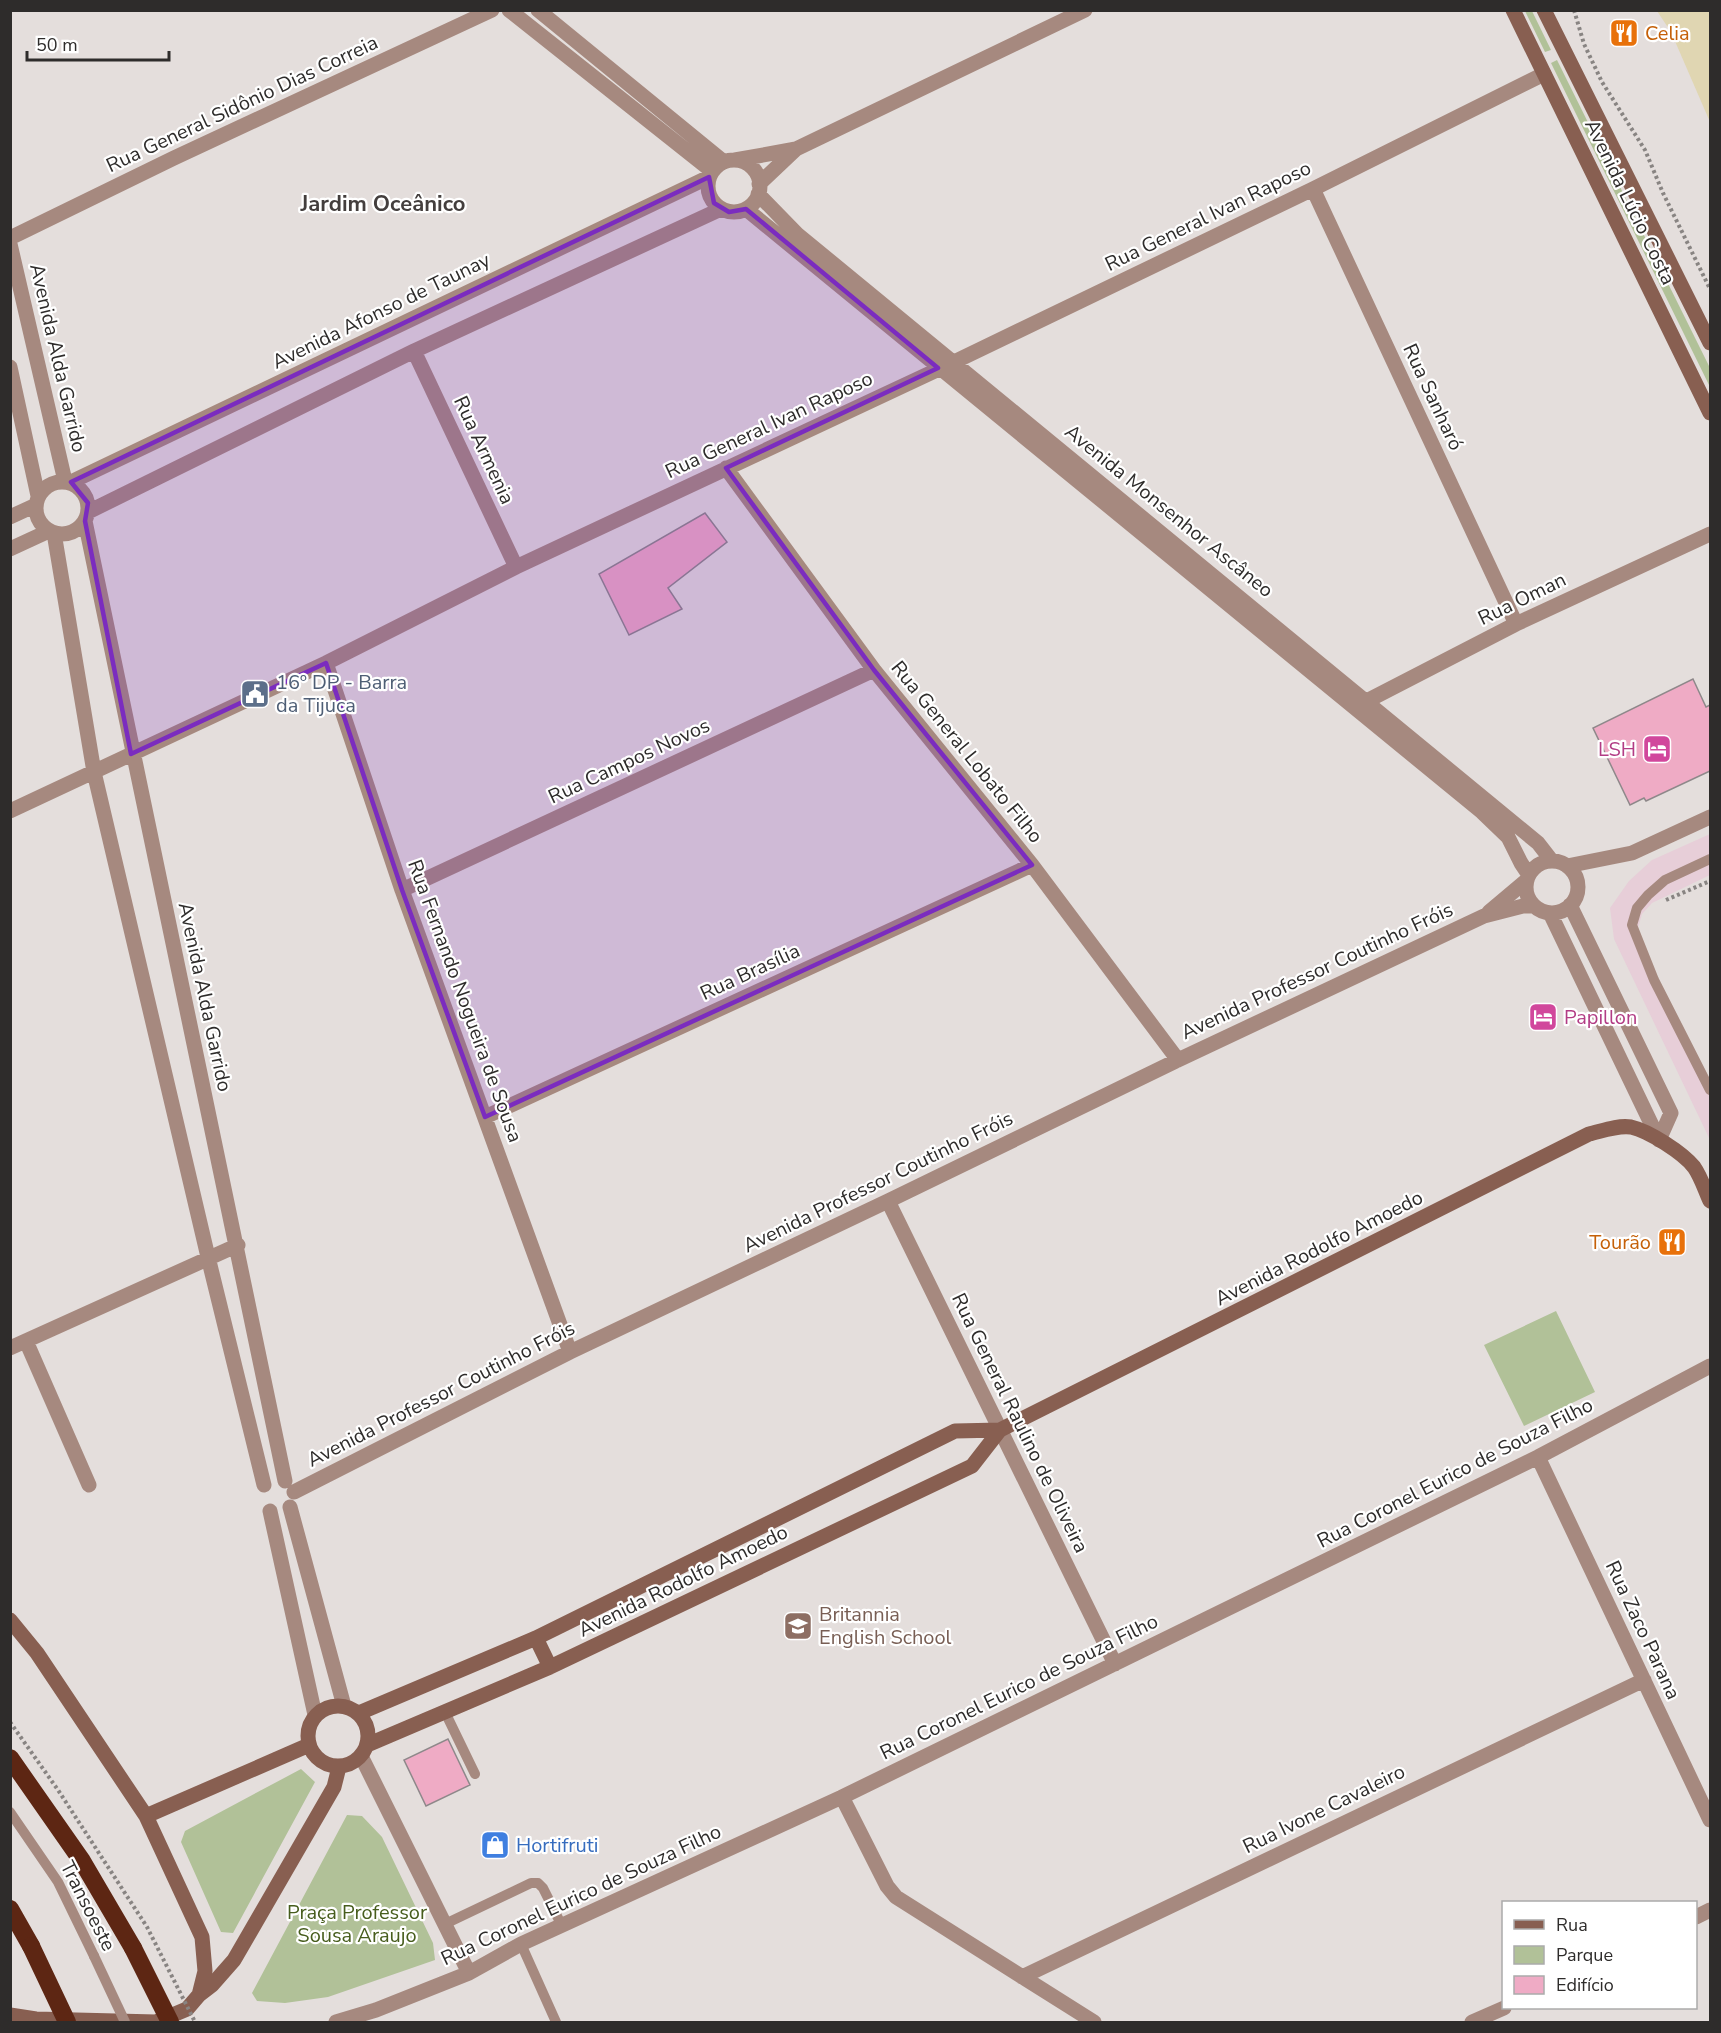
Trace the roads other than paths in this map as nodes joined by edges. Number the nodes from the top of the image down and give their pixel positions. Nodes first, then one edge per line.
1 (492, 10) edge
2 (509, 10) edge
3 (538, 10) edge
4 (1085, 10) edge
5 (1513, 10) edge
6 (1544, 10) edge
7 (1544, 74) junction
8 (796, 149) junction
9 (720, 167) junction
10 (759, 189) junction
11 (1312, 189) junction
12 (721, 209) junction
13 (746, 209) junction
14 (10, 238) edge
15 (10, 244) edge
16 (1710, 344) edge
17 (414, 351) junction
18 (954, 362) junction
19 (10, 367) edge
20 (938, 368) junction
21 (1710, 413) edge
22 (726, 468) junction
23 (68, 482) junction
24 (37, 501) junction
25 (10, 517) edge
26 (87, 517) junction
27 (51, 532) junction
28 (1710, 534) edge
29 (10, 549) edge
30 (516, 567) junction
31 (1516, 624) junction
32 (326, 663) junction
33 (874, 670) junction
34 (1360, 704) junction
35 (131, 754) junction
36 (94, 772) junction
37 (10, 811) edge
38 (1710, 817) edge
39 (1710, 859) edge
40 (1552, 861) junction
41 (1032, 865) junction
42 (1567, 866) junction
43 (1528, 878) junction
44 (402, 890) junction
45 (1570, 905) junction
46 (1534, 906) junction
47 (1550, 913) junction
48 (1485, 916) junction
49 (1178, 1060) junction
50 (1710, 1090) edge
51 (486, 1117) junction
52 (1659, 1140) junction
53 (888, 1201) junction
54 (1710, 1201) edge
55 (238, 1245) junction
56 (208, 1257) junction
57 (26, 1341) junction
58 (10, 1348) edge
59 (570, 1352) junction
60 (1710, 1366) edge
61 (1000, 1430) junction
62 (1538, 1457) junction
63 (89, 1485) dead end
64 (264, 1485) junction
65 (290, 1493) junction
66 (270, 1511) junction
67 (10, 1620) edge
68 (536, 1638) junction
69 (1115, 1664) junction
70 (550, 1667) junction
71 (1644, 1680) junction
72 (344, 1706) junction
73 (445, 1712) junction
74 (359, 1713) junction
75 (315, 1715) junction
76 (309, 1745) junction
77 (364, 1751) junction
78 (10, 1758) edge
79 (339, 1767) junction
80 (475, 1774) dead end
81 (842, 1797) junction
82 (10, 1812) edge
83 (146, 1816) junction
84 (1710, 1820) edge
85 (10, 1909) edge
86 (445, 1924) junction
87 (562, 1926) junction
88 (521, 1944) junction
89 (469, 1973) junction
90 (1022, 1977) junction
91 (199, 1995) junction
92 (1502, 2008) edge
93 (10, 2015) edge
94 (67, 2022) edge
95 (125, 2022) edge
96 (156, 2022) edge
97 (161, 2022) edge
98 (170, 2022) edge
99 (336, 2022) edge
100 (556, 2022) edge
101 (1094, 2022) edge
102 (1472, 2022) edge

1 - 14 street, Rua General Sidônio Dias Correia
2 - 9 street
3 - 9 street
4 - 8 street, Avenida Afonso de Taunay
5 - 7 street, Avenida Lúcio Costa
6 - 16 street, Avenida Lúcio Costa
7 - 11 street, Rua General Ivan Raposo
7 - 21 street, Avenida Lúcio Costa
8 - 9 street, Avenida Afonso de Taunay
8 - 10 street, Avenida Afonso de Taunay
9 - 10 street
9 - 12 street
9 - 23 street, Avenida Afonso de Taunay
10 - 13 street
10 - 18 street, Avenida Monsenhor Ascâneo
11 - 18 street, Rua General Ivan Raposo
11 - 31 street, Rua Sanharó
12 - 13 street
12 - 17 street
13 - 20 street, Avenida Monsenhor Ascâneo
15 - 23 street, Avenida Alda Garrido
17 - 26 street
17 - 30 street, Rua Armenia
18 - 20 street, Rua General Ivan Raposo
18 - 34 street, Avenida Monsenhor Ascâneo
19 - 24 street
20 - 22 street, Rua General Ivan Raposo
20 - 34 street, Avenida Monsenhor Ascâneo
22 - 30 street, Rua General Ivan Raposo
22 - 33 street, Rua General Lobato Filho
23 - 24 street
23 - 26 street
24 - 25 street
24 - 27 street
26 - 27 street
26 - 35 street, Avenida Alda Garrido
27 - 29 street
27 - 36 street
28 - 31 street, Rua Oman
30 - 32 street, Rua General Ivan Raposo
31 - 34 street, Rua Oman
32 - 35 street, Rua General Ivan Raposo
32 - 44 street, Rua Fernando Nogueira de Sousa
33 - 41 street, Rua General Lobato Filho
33 - 44 street, Rua Campos Novos
34 - 40 street, Avenida Monsenhor Ascâneo
34 - 43 street, Avenida Monsenhor Ascâneo
35 - 36 street, Rua General Ivan Raposo
35 - 55 street, Avenida Alda Garrido
36 - 37 street, Rua General Ivan Raposo
36 - 56 street
38 - 42 street
39 - 50 lane
40 - 42 street
40 - 43 street
41 - 49 street, Rua General Lobato Filho
41 - 51 street, Rua Brasília
42 - 45 street
43 - 46 street
43 - 48 street, Avenida Professor Coutinho Fróis
44 - 51 street, Rua Fernando Nogueira de Sousa
45 - 47 street
45 - 52 street
46 - 47 street
46 - 48 street, Avenida Professor Coutinho Fróis
47 - 52 street
48 - 49 street, Avenida Professor Coutinho Fróis
49 - 53 street, Avenida Professor Coutinho Fróis
51 - 59 street, Rua Fernando Nogueira de Sousa
52 - 54 street, Avenida Rodolfo Amoedo
52 - 61 street, Avenida Rodolfo Amoedo
53 - 59 street, Avenida Professor Coutinho Fróis
53 - 61 street, Rua General Raulino de Oliveira
55 - 56 street
55 - 65 street, Avenida Alda Garrido
56 - 57 street
56 - 64 street
57 - 58 street
57 - 63 street
59 - 65 street, Avenida Professor Coutinho Fróis
60 - 62 street, Rua Coronel Eurico de Souza Filho
61 - 68 street, Avenida Rodolfo Amoedo
61 - 69 street, Rua General Raulino de Oliveira
61 - 70 street, Avenida Rodolfo Amoedo
62 - 69 street, Rua Coronel Eurico de Souza Filho
62 - 71 street, Rua Zaco Parana
64 - 65 street
64 - 66 street
65 - 66 street
65 - 72 street, Avenida Alda Garrido
66 - 75 street
67 - 83 street
68 - 70 street
68 - 74 street, Avenida Rodolfo Amoedo
69 - 81 street, Rua Coronel Eurico de Souza Filho
70 - 73 street, Avenida Rodolfo Amoedo
71 - 84 street, Rua Zaco Parana
71 - 90 street, Rua Ivone Cavaleiro
72 - 74 street
72 - 75 street
73 - 77 street, Avenida Rodolfo Amoedo
73 - 80 lane
74 - 77 street
75 - 76 street
76 - 79 street
76 - 83 street
77 - 79 street
77 - 86 street
78 - 98 highway, bridge
79 - 91 street
81 - 87 street, Rua Coronel Eurico de Souza Filho
81 - 90 street
82 - 95 lane, Transoeste, bridge
83 - 91 street
85 - 94 highway, bridge
86 - 87 lane
86 - 89 street
87 - 88 street, Rua Coronel Eurico de Souza Filho
88 - 89 street, Rua Coronel Eurico de Souza Filho
88 - 100 lane
89 - 99 street, Rua Coronel Eurico de Souza Filho
90 - 101 street
91 - 96 street
92 - 102 street
93 - 96 street
96 - 97 street

